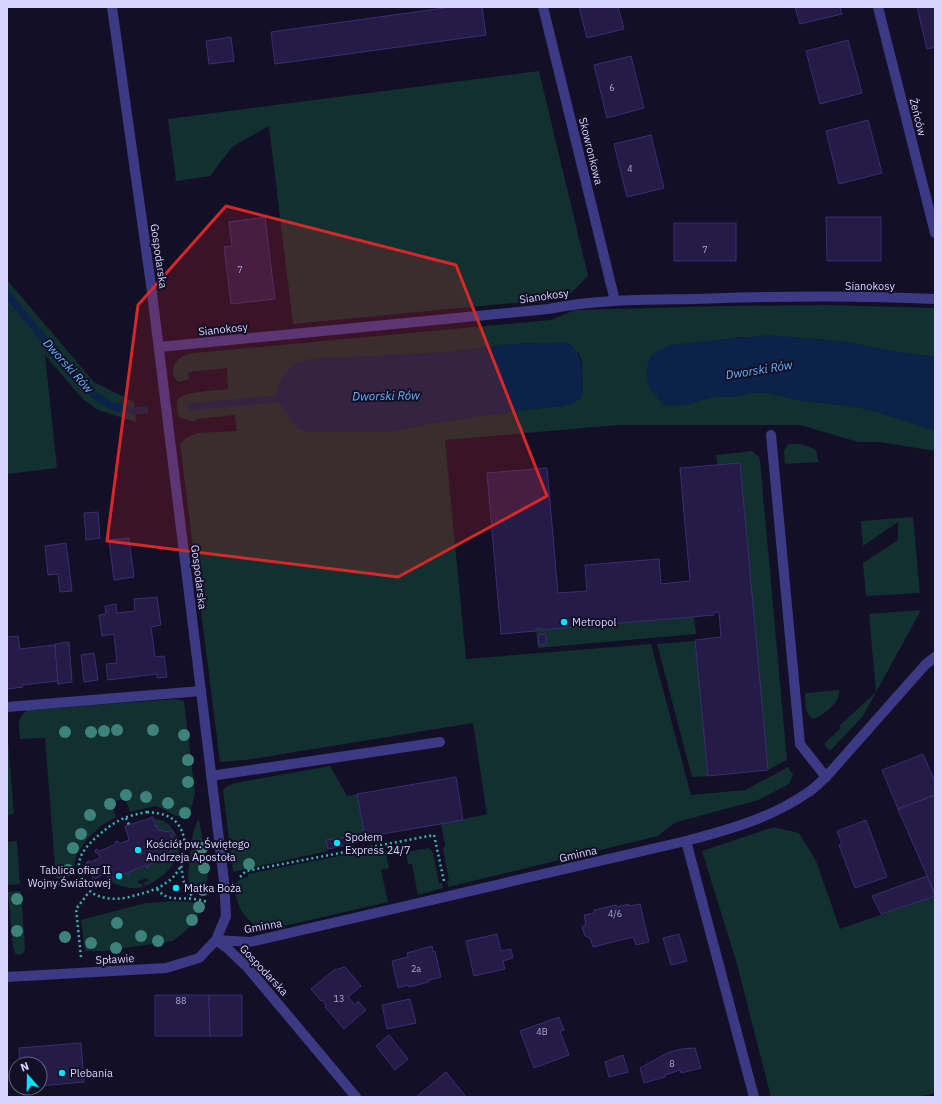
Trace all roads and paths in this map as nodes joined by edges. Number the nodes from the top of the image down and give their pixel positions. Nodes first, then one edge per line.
1 (112, 7) edge
2 (543, 7) edge
3 (878, 7) edge
4 (935, 233) edge
5 (935, 299) edge
6 (615, 301) junction
7 (159, 347) junction
8 (771, 435) dead end
9 (935, 657) edge
10 (201, 691) junction
11 (7, 707) edge
12 (440, 742) dead end
13 (211, 776) junction
14 (826, 777) junction
15 (126, 818) junction
16 (128, 825) dead end
17 (686, 840) junction
18 (181, 866) junction
19 (91, 870) dead end
20 (80, 874) junction
21 (224, 881) junction
22 (82, 882) junction
23 (29, 888) dead end
24 (157, 889) junction
25 (89, 892) junction
26 (448, 896) junction
27 (193, 899) junction
28 (209, 903) dead end
29 (216, 940) junction
30 (82, 957) dead end
31 (7, 976) edge
32 (356, 1097) edge
33 (754, 1097) edge

1 - 7 street, Gospodarska
2 - 6 street, Skowronkowa
3 - 4 street, Żeńców
5 - 6 street, Sianokosy
6 - 7 street, Sianokosy
7 - 10 street, Gospodarska
8 - 14 street
9 - 14 street, Gminna
10 - 11 street
10 - 13 street, Gospodarska
12 - 13 street
13 - 21 street, Gospodarska
14 - 17 street, Gminna
15 - 16 path
15 - 18 path
15 - 20 path
17 - 26 street, Gminna
17 - 33 street
18 - 24 path
18 - 27 path
19 - 20 path
20 - 22 path
21 - 26 path
21 - 29 street, Gospodarska
22 - 23 path
22 - 25 path
24 - 25 path
24 - 27 path
25 - 30 path
26 - 29 street, Gminna
27 - 28 path
29 - 31 street, Spławie
29 - 32 street, Gospodarska

